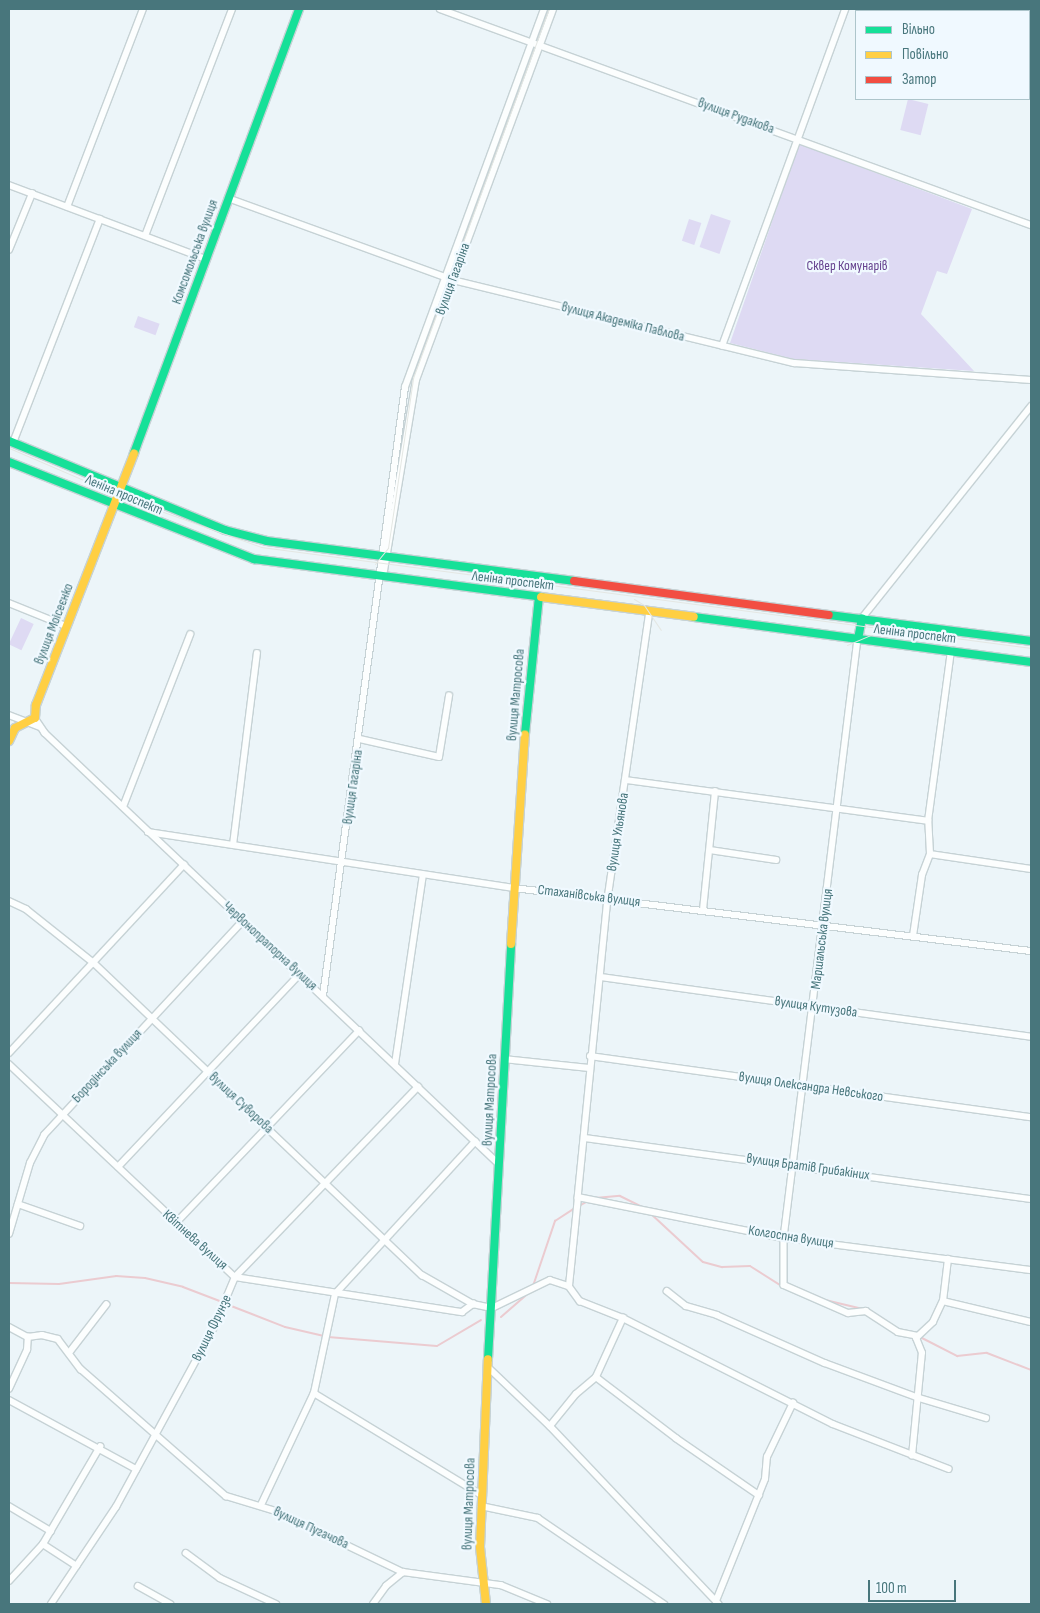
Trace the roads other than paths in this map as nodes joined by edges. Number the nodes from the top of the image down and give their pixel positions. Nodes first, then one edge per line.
1 (143, 9) edge
2 (232, 9) edge
3 (299, 9) edge
4 (440, 9) edge
5 (544, 9) edge
6 (553, 9) edge
7 (845, 9) edge
8 (531, 43) junction
9 (540, 46) junction
10 (797, 138) junction
11 (9, 185) edge
12 (32, 194) junction
13 (228, 198) junction
14 (67, 207) junction
15 (100, 219) junction
16 (1031, 225) edge
17 (145, 236) junction
18 (9, 250) edge
19 (206, 258) junction
20 (445, 277) junction
21 (453, 280) junction
22 (722, 346) junction
23 (1031, 380) edge
24 (1031, 406) edge
25 (11, 442) edge
26 (9, 462) edge
27 (121, 488) junction
28 (115, 505) junction
29 (382, 556) junction
30 (382, 578) junction
31 (539, 597) junction
32 (9, 603) edge
33 (650, 612) junction
34 (862, 618) junction
35 (66, 626) junction
36 (190, 635) dead end
37 (858, 639) junction
38 (1031, 641) edge
39 (951, 651) junction
40 (257, 652) dead end
41 (1031, 662) edge
42 (449, 696) dead end
43 (9, 715) edge
44 (35, 718) junction
45 (26, 722) junction
46 (40, 727) junction
47 (360, 739) junction
48 (9, 741) edge
49 (626, 780) junction
50 (716, 792) junction
51 (123, 807) junction
52 (838, 809) junction
53 (928, 821) junction
54 (148, 832) junction
55 (175, 836) junction
56 (233, 845) junction
57 (166, 848) junction
58 (710, 850) junction
59 (930, 854) junction
60 (776, 860) dead end
61 (343, 863) junction
62 (184, 865) junction
63 (1031, 869) edge
64 (423, 875) junction
65 (514, 888) junction
66 (608, 898) junction
67 (9, 901) edge
68 (703, 910) junction
69 (243, 921) junction
70 (824, 925) junction
71 (913, 936) junction
72 (1031, 951) edge
73 (94, 963) junction
74 (300, 974) junction
75 (601, 977) junction
76 (323, 996) junction
77 (814, 1006) junction
78 (151, 1020) junction
79 (360, 1031) junction
80 (1031, 1037) edge
81 (9, 1053) edge
82 (590, 1056) junction
83 (504, 1059) junction
84 (9, 1064) edge
85 (395, 1064) junction
86 (589, 1068) junction
87 (207, 1071) junction
88 (418, 1086) junction
89 (803, 1086) junction
90 (61, 1116) junction
91 (1031, 1117) edge
92 (267, 1128) junction
93 (585, 1138) junction
94 (475, 1142) junction
95 (499, 1164) junction
96 (793, 1164) junction
97 (118, 1167) junction
98 (326, 1184) junction
99 (578, 1197) junction
100 (1031, 1199) edge
101 (18, 1204) junction
102 (175, 1224) junction
103 (80, 1226) dead end
104 (9, 1234) edge
105 (784, 1238) junction
106 (383, 1239) junction
107 (948, 1259) junction
108 (1031, 1270) edge
109 (235, 1277) junction
110 (569, 1286) junction
111 (666, 1291) dead end
112 (335, 1294) junction
113 (943, 1301) junction
114 (473, 1304) junction
115 (106, 1305) dead end
116 (492, 1308) junction
117 (623, 1318) junction
118 (1031, 1322) edge
119 (9, 1326) edge
120 (918, 1336) junction
121 (28, 1337) junction
122 (69, 1353) junction
123 (488, 1367) junction
124 (596, 1377) junction
125 (9, 1389) edge
126 (314, 1392) junction
127 (919, 1398) junction
128 (9, 1400) edge
129 (793, 1403) junction
130 (986, 1418) dead end
131 (550, 1426) junction
132 (155, 1435) junction
133 (100, 1448) junction
134 (912, 1456) junction
135 (136, 1469) junction
136 (949, 1469) dead end
137 (482, 1495) junction
138 (759, 1495) junction
139 (261, 1505) junction
140 (9, 1506) edge
141 (481, 1506) junction
142 (50, 1531) junction
143 (43, 1544) junction
144 (186, 1553) dead end
145 (77, 1566) junction
146 (403, 1572) junction
147 (9, 1581) edge
148 (483, 1584) junction
149 (138, 1586) dead end
150 (718, 1602) edge
151 (51, 1604) edge
152 (170, 1604) edge
153 (276, 1604) edge
154 (373, 1604) edge
155 (486, 1604) edge
156 (547, 1604) edge
157 (664, 1604) edge

1 - 14 street
2 - 17 street
3 - 13 main road, Комсомольська вулиця
4 - 8 street, вулиця Рудакова
5 - 8 street, вулиця Гагаріна
6 - 9 street, вулиця Гагаріна
7 - 10 street
8 - 9 street, вулиця Рудакова
8 - 20 street, вулиця Гагаріна
9 - 10 street, вулиця Рудакова
9 - 21 street, вулиця Гагаріна
10 - 16 street, вулиця Рудакова
10 - 22 street
11 - 12 street
12 - 14 street
12 - 18 street
13 - 19 main road, Комсомольська вулиця
13 - 20 street, вулиця Академіка Павлова
14 - 15 street
15 - 17 street
15 - 25 street
17 - 19 street
19 - 27 main road, Комсомольська вулиця
20 - 21 street, вулиця Академіка Павлова
20 - 29 street, вулиця Гагаріна
21 - 22 street, вулиця Академіка Павлова
21 - 29 street, вулиця Гагаріна
22 - 23 street, вулиця Академіка Павлова
24 - 34 street
25 - 27 main road, Леніна проспект
26 - 28 main road, Леніна проспект
27 - 28 main road, Комсомольська вулиця
27 - 29 main road, Леніна проспект
28 - 30 main road, Леніна проспект
28 - 35 main road, вулиця Моісеєнко
29 - 30 street, вулиця Гагаріна
29 - 34 main road, Леніна проспект
30 - 31 main road, Леніна проспект
30 - 47 street, вулиця Гагаріна
31 - 33 main road, Леніна проспект
31 - 65 main road, вулиця Матросова
32 - 35 street
33 - 37 main road, Леніна проспект
33 - 49 street, вулиця Ульянова
34 - 37 main road
34 - 38 main road, Леніна проспект
35 - 44 main road, вулиця Моісеєнко
36 - 51 street
37 - 39 main road, Леніна проспект
37 - 52 street, Маршальська вулиця
39 - 41 main road, Леніна проспект
39 - 53 street
40 - 56 street
42 - 47 street
43 - 45 street, Червонопрапорна вулиця
44 - 45 main road
44 - 46 street, Червонопрапорна вулиця
45 - 46 street, Червонопрапорна вулиця
45 - 48 main road
46 - 51 street, Червонопрапорна вулиця
47 - 61 street, вулиця Гагаріна
49 - 50 street
49 - 66 street, вулиця Ульянова
50 - 52 street
50 - 58 street
51 - 54 street, Червонопрапорна вулиця
52 - 53 street
52 - 70 street, Маршальська вулиця
53 - 59 street
54 - 55 street, Стаханівська вулиця
54 - 57 street, Червонопрапорна вулиця
55 - 56 street, Стаханівська вулиця
55 - 57 street
56 - 61 street, Стаханівська вулиця
57 - 62 street, Червонопрапорна вулиця
58 - 60 street
58 - 68 street
59 - 63 street
59 - 71 street
61 - 64 street, Стаханівська вулиця
61 - 76 street, вулиця Гагаріна
62 - 69 street, Червонопрапорна вулиця
62 - 73 street
64 - 65 street, Стаханівська вулиця
64 - 85 street
65 - 66 street, Стаханівська вулиця
65 - 83 main road, вулиця Матросова
66 - 68 street, Стаханівська вулиця
66 - 75 street, вулиця Ульянова
67 - 73 street, вулиця Суворова
68 - 70 street, Стаханівська вулиця
69 - 74 street, Червонопрапорна вулиця
69 - 78 street, Бородінська вулиця
70 - 71 street, Стаханівська вулиця
70 - 77 street, Маршальська вулиця
71 - 72 street, Стаханівська вулиця
73 - 78 street, вулиця Суворова
73 - 81 street
74 - 76 street, Червонопрапорна вулиця
74 - 87 street
75 - 77 street, вулиця Кутузова
75 - 82 street, вулиця Ульянова
76 - 79 street, Червонопрапорна вулиця
77 - 80 street, вулиця Кутузова
77 - 89 street, Маршальська вулиця
78 - 87 street, вулиця Суворова
78 - 90 street, Бородінська вулиця
79 - 85 street, Червонопрапорна вулиця
79 - 92 street
82 - 86 street, вулиця Ульянова
82 - 89 street, вулиця Олександра Невського
83 - 86 street
83 - 95 main road, вулиця Матросова
84 - 90 street, Квітнева вулиця
85 - 88 street, Червонопрапорна вулиця
86 - 93 street, вулиця Ульянова
87 - 92 street, вулиця Суворова
87 - 97 street
88 - 94 street, Червонопрапорна вулиця
88 - 98 street, вулиця Фрунзе
89 - 91 street, вулиця Олександра Невського
89 - 96 street, Маршальська вулиця
90 - 97 street, Квітнева вулиця
90 - 101 street, Бородінська вулиця
92 - 98 street, вулиця Суворова
92 - 102 street
93 - 96 street, вулиця Братів Грибакіних
93 - 99 street, вулиця Ульянова
94 - 95 street, Червонопрапорна вулиця
94 - 106 street
95 - 116 main road, вулиця Матросова
96 - 100 street, вулиця Братів Грибакіних
96 - 105 street, Маршальська вулиця
97 - 102 street, Квітнева вулиця
98 - 106 street, вулиця Суворова
98 - 109 street, вулиця Фрунзе
99 - 105 street, Колгоспна вулиця
99 - 110 street
101 - 103 street
101 - 104 street, Бородінська вулиця
102 - 109 street, Квітнева вулиця
105 - 107 street, Колгоспна вулиця
105 - 120 street, Маршальська вулиця
106 - 112 street
106 - 114 street, вулиця Суворова
107 - 108 street, Колгоспна вулиця
107 - 113 street
109 - 112 street, Квітнева вулиця
109 - 132 street, вулиця Фрунзе
110 - 116 street
110 - 117 street
111 - 127 street
112 - 114 street, Квітнева вулиця
112 - 126 street, вулиця Пугачова
113 - 118 street
113 - 120 street
114 - 116 street, Квітнева вулиця
115 - 122 street
116 - 123 main road, вулиця Матросова
117 - 124 street
117 - 129 street
119 - 121 street
120 - 127 street
121 - 122 street
121 - 125 street
122 - 132 street
123 - 131 street
123 - 137 main road, вулиця Матросова
124 - 131 street
124 - 138 street
126 - 137 street
126 - 139 street, вулиця Пугачова
127 - 130 street
127 - 134 street
128 - 133 street
129 - 134 street
129 - 138 street
131 - 150 street
132 - 135 street, вулиця Фрунзе
132 - 139 street
133 - 135 street
133 - 142 street
134 - 136 street
135 - 145 street, вулиця Фрунзе
137 - 141 main road, вулиця Матросова
138 - 150 street
139 - 146 street, вулиця Пугачова
140 - 142 street
141 - 148 main road, вулиця Матросова
141 - 157 street
142 - 143 street
143 - 145 street
143 - 147 street
144 - 153 street
145 - 151 street, вулиця Фрунзе
146 - 148 street, вулиця Пугачова
146 - 154 street
148 - 155 main road, вулиця Матросова
148 - 156 street, вулиця Пугачова
149 - 152 street

